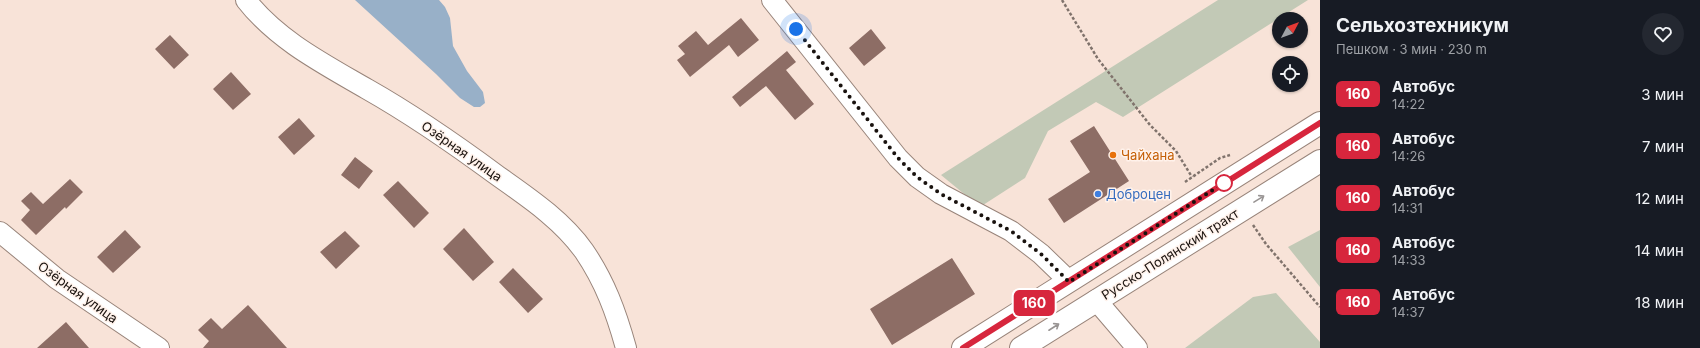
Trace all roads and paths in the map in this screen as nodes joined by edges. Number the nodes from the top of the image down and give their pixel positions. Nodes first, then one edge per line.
1 (246, 0) edge
2 (772, 0) edge
3 (1062, 0) edge
4 (1320, 123) edge
5 (1320, 161) edge
6 (1192, 177) dead end
7 (1250, 220) dead end
8 (0, 232) edge
9 (1069, 282) junction
10 (1096, 300) junction
11 (1320, 307) edge
12 (159, 348) edge
13 (626, 348) edge
14 (963, 348) edge
15 (1021, 348) edge
16 (1136, 348) edge

1 - 13 street, Озёрная улица
2 - 9 street
3 - 6 path
4 - 9 main road
10 -> 5 main road, Русско-Полянский тракт
7 - 11 path
8 - 12 street, Озёрная улица
9 - 14 main road
15 -> 10 main road, Русско-Полянский тракт
10 - 16 street

